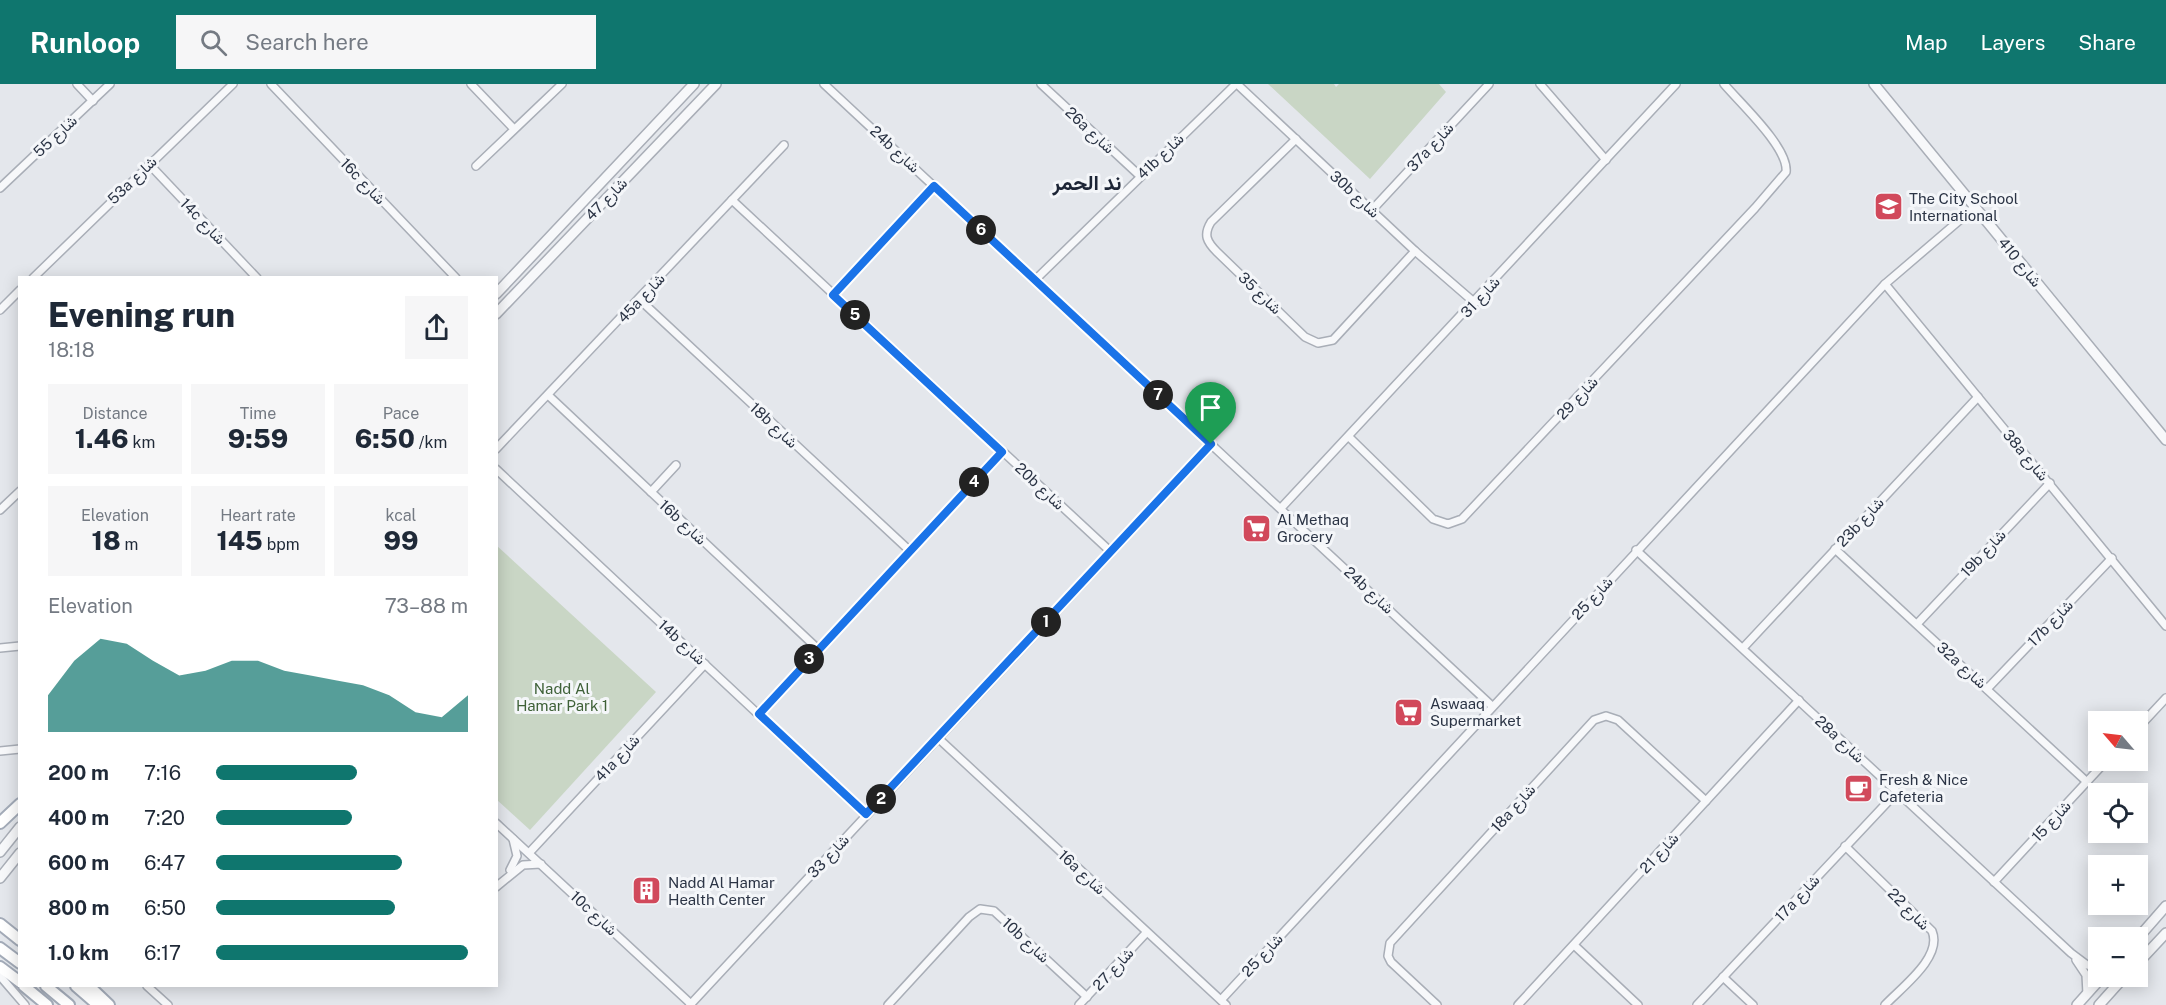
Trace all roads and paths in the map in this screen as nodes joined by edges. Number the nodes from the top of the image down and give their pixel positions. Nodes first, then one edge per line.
1 (77, 84) edge
2 (110, 84) edge
3 (234, 84) edge
4 (271, 84) edge
5 (471, 84) edge
6 (562, 84) edge
7 (694, 84) edge
8 (716, 84) edge
9 (824, 84) edge
10 (1041, 84) edge
11 (1236, 84) edge
12 (1489, 84) edge
13 (1540, 84) edge
14 (1676, 84) edge
15 (1724, 84) edge
16 (1874, 84) edge
17 (93, 101) junction
18 (514, 129) junction
19 (1296, 139) junction
20 (784, 145) dead end
21 (1606, 160) junction
22 (149, 164) junction
23 (476, 166) dead end
24 (1140, 176) junction
25 (934, 186) junction
26 (0, 188) edge
27 (732, 201) junction
28 (1975, 207) junction
29 (1372, 210) junction
30 (1415, 251) junction
31 (250, 270) junction
32 (35, 276) edge
33 (245, 276) edge
34 (255, 276) edge
35 (454, 276) edge
36 (1035, 280) junction
37 (1885, 284) junction
38 (499, 291) edge
39 (18, 292) edge
40 (833, 295) junction
41 (639, 300) junction
42 (1475, 303) junction
43 (0, 309) edge
44 (498, 312) edge
45 (548, 395) junction
46 (1978, 397) junction
47 (1349, 437) junction
48 (2166, 440) edge
49 (1211, 444) junction
50 (498, 447) edge
51 (1002, 452) junction
52 (676, 465) dead end
53 (498, 471) edge
54 (2050, 483) junction
55 (651, 492) junction
56 (18, 493) edge
57 (1282, 507) junction
58 (0, 510) edge
59 (1835, 549) junction
60 (1636, 550) junction
61 (910, 551) junction
62 (1111, 552) junction
63 (2112, 558) junction
64 (1917, 624) junction
65 (2166, 626) edge
66 (18, 646) edge
67 (0, 648) edge
68 (1743, 648) junction
69 (818, 649) junction
70 (705, 664) junction
71 (1988, 689) junction
72 (2166, 698) edge
73 (1799, 700) junction
74 (1492, 706) junction
75 (759, 714) junction
76 (2148, 717) edge
77 (938, 738) junction
78 (18, 749) edge
79 (0, 751) edge
80 (2097, 771) edge
81 (2087, 782) junction
82 (1897, 792) junction
83 (1706, 801) junction
84 (18, 806) edge
85 (866, 814) junction
86 (0, 823) edge
87 (498, 824) edge
88 (18, 830) edge
89 (512, 837) junction
90 (1845, 846) junction
91 (0, 852) edge
92 (529, 853) junction
93 (18, 856) edge
94 (541, 864) junction
95 (0, 878) edge
96 (504, 879) junction
97 (1994, 882) junction
98 (498, 885) edge
99 (2166, 906) edge
100 (0, 924) edge
101 (2148, 927) edge
102 (1146, 933) junction
103 (2166, 933) edge
104 (18, 938) edge
105 (1574, 945) junction
106 (0, 948) edge
107 (2148, 952) edge
108 (2071, 953) junction
109 (18, 962) edge
110 (2088, 964) edge
111 (0, 967) edge
112 (0, 976) edge
113 (1723, 977) junction
114 (18, 980) edge
115 (25, 987) edge
116 (47, 987) edge
117 (77, 987) edge
118 (90, 987) edge
119 (148, 987) edge
120 (2093, 987) edge
121 (2115, 987) edge
122 (2086, 995) junction
123 (1087, 997) junction
124 (1223, 1003) edge
125 (1633, 1003) edge
126 (690, 1004) edge
127 (25, 1005) edge
128 (47, 1005) edge
129 (69, 1005) edge
130 (98, 1005) edge
131 (110, 1005) edge
132 (168, 1005) edge
133 (888, 1005) edge
134 (1079, 1005) edge
135 (1437, 1005) edge
136 (1518, 1005) edge
137 (1697, 1005) edge
138 (1753, 1005) edge
139 (1885, 1005) edge
140 (2077, 1005) edge
141 (2099, 1005) edge

1 - 17 street
2 - 17 street, شارع 55
3 - 22 street, 53a شارع
4 - 35 street, 16c شارع
5 - 18 street
6 - 18 street
7 - 38 street, شارع 47
8 - 44 street, شارع 47
9 - 25 street, 24b شارع
10 - 24 street, 26a شارع
11 - 19 street, 30b شارع
11 - 24 street, 41b شارع
12 - 29 street, 37a شارع
13 - 21 street
14 - 21 street, شارع 31
15 - 47 street, شارع 29
16 - 28 street, شارع 410
17 - 26 street, شارع 55
18 - 23 street
19 - 29 street, 30b شارع
19 - 30 street, شارع 35
20 - 27 street, 45a شارع
21 - 42 street, شارع 31
22 - 31 street, 14c شارع
22 - 32 street, 53a شارع
24 - 36 street, 41b شارع
25 - 36 street, 24b شارع
25 - 40 street
27 - 40 street, 20b شارع
27 - 41 street, 45a شارع
28 - 37 street, شارع 25
28 - 48 street, شارع 410
29 - 30 street, 30b شارع
30 - 42 street, 30b شارع
31 - 33 street
31 - 34 street, 14c شارع
36 - 49 street, 24b شارع
37 - 46 street, 38a شارع
37 - 60 street, شارع 25
39 - 43 street
40 - 51 street, 20b شارع
41 - 45 street, 45a شارع
41 - 61 street, 18b شارع
42 - 47 street, شارع 31
45 - 50 street, 45a شارع
45 - 55 street, 16b شارع
46 - 54 street, 38a شارع
46 - 59 street, 23b شارع
47 - 57 street, شارع 31
49 - 57 street, 24b شارع
49 - 62 street, شارع 33
51 - 61 street
51 - 62 street, 20b شارع
52 - 55 street
53 - 70 street, 14b شارع
54 - 63 street, 38a شارع
54 - 64 street, 19b شارع
55 - 69 street, 16b شارع
56 - 58 street
57 - 74 street, 24b شارع
59 - 64 street, 32a شارع
59 - 68 street, 23b شارع
60 - 68 street, 28a شارع
60 - 74 street, شارع 25
61 - 69 street
62 - 77 street, شارع 33
63 - 65 street, 38a شارع
63 - 71 street, 17b شارع
64 - 71 street, 32a شارع
66 - 67 street
68 - 73 street, 28a شارع
69 - 75 street
70 - 75 street, 14b شارع
70 - 92 street, 41a شارع
71 - 81 street, 32a شارع
72 - 76 street
73 - 82 street, 28a شارع
73 - 83 street, شارع 21
74 - 124 street, شارع 25
75 - 85 street, 14b شارع
77 - 85 street, شارع 33
77 - 102 street, 16a شارع
78 - 79 street
80 - 81 street, شارع 15
81 - 97 street, شارع 15
82 - 90 street, 17a شارع
82 - 97 street, 28a شارع
83 - 105 street, شارع 21
83 - 135 street, 18a شارع
84 - 86 main road
85 - 126 street, شارع 33
87 - 89 street, 10c شارع
88 - 91 street
89 - 92 street, 10c شارع
89 - 96 street
90 - 113 street, 17a شارع
90 - 139 street, شارع 22
92 - 94 street, 10c شارع
93 - 95 street
94 - 96 street
94 - 126 street, 10c شارع
96 - 98 street
97 - 108 street, 28a شارع
99 - 101 street
100 - 104 main road
102 - 123 street, شارع 27
102 - 124 street, 16a شارع
103 - 107 street
105 - 125 street
105 - 136 street, شارع 21
106 - 109 main road
108 - 110 street, 28a شارع
108 - 122 street, 28a شارع
111 - 114 main road
112 - 127 street
113 - 137 street, 17a شارع
113 - 138 street
115 - 128 main road
116 - 129 main road
117 - 130 main road
118 - 131 main road
119 - 132 street
120 - 122 street
121 - 141 street
122 - 140 street
123 - 133 street, 10b شارع
123 - 134 street, شارع 27

